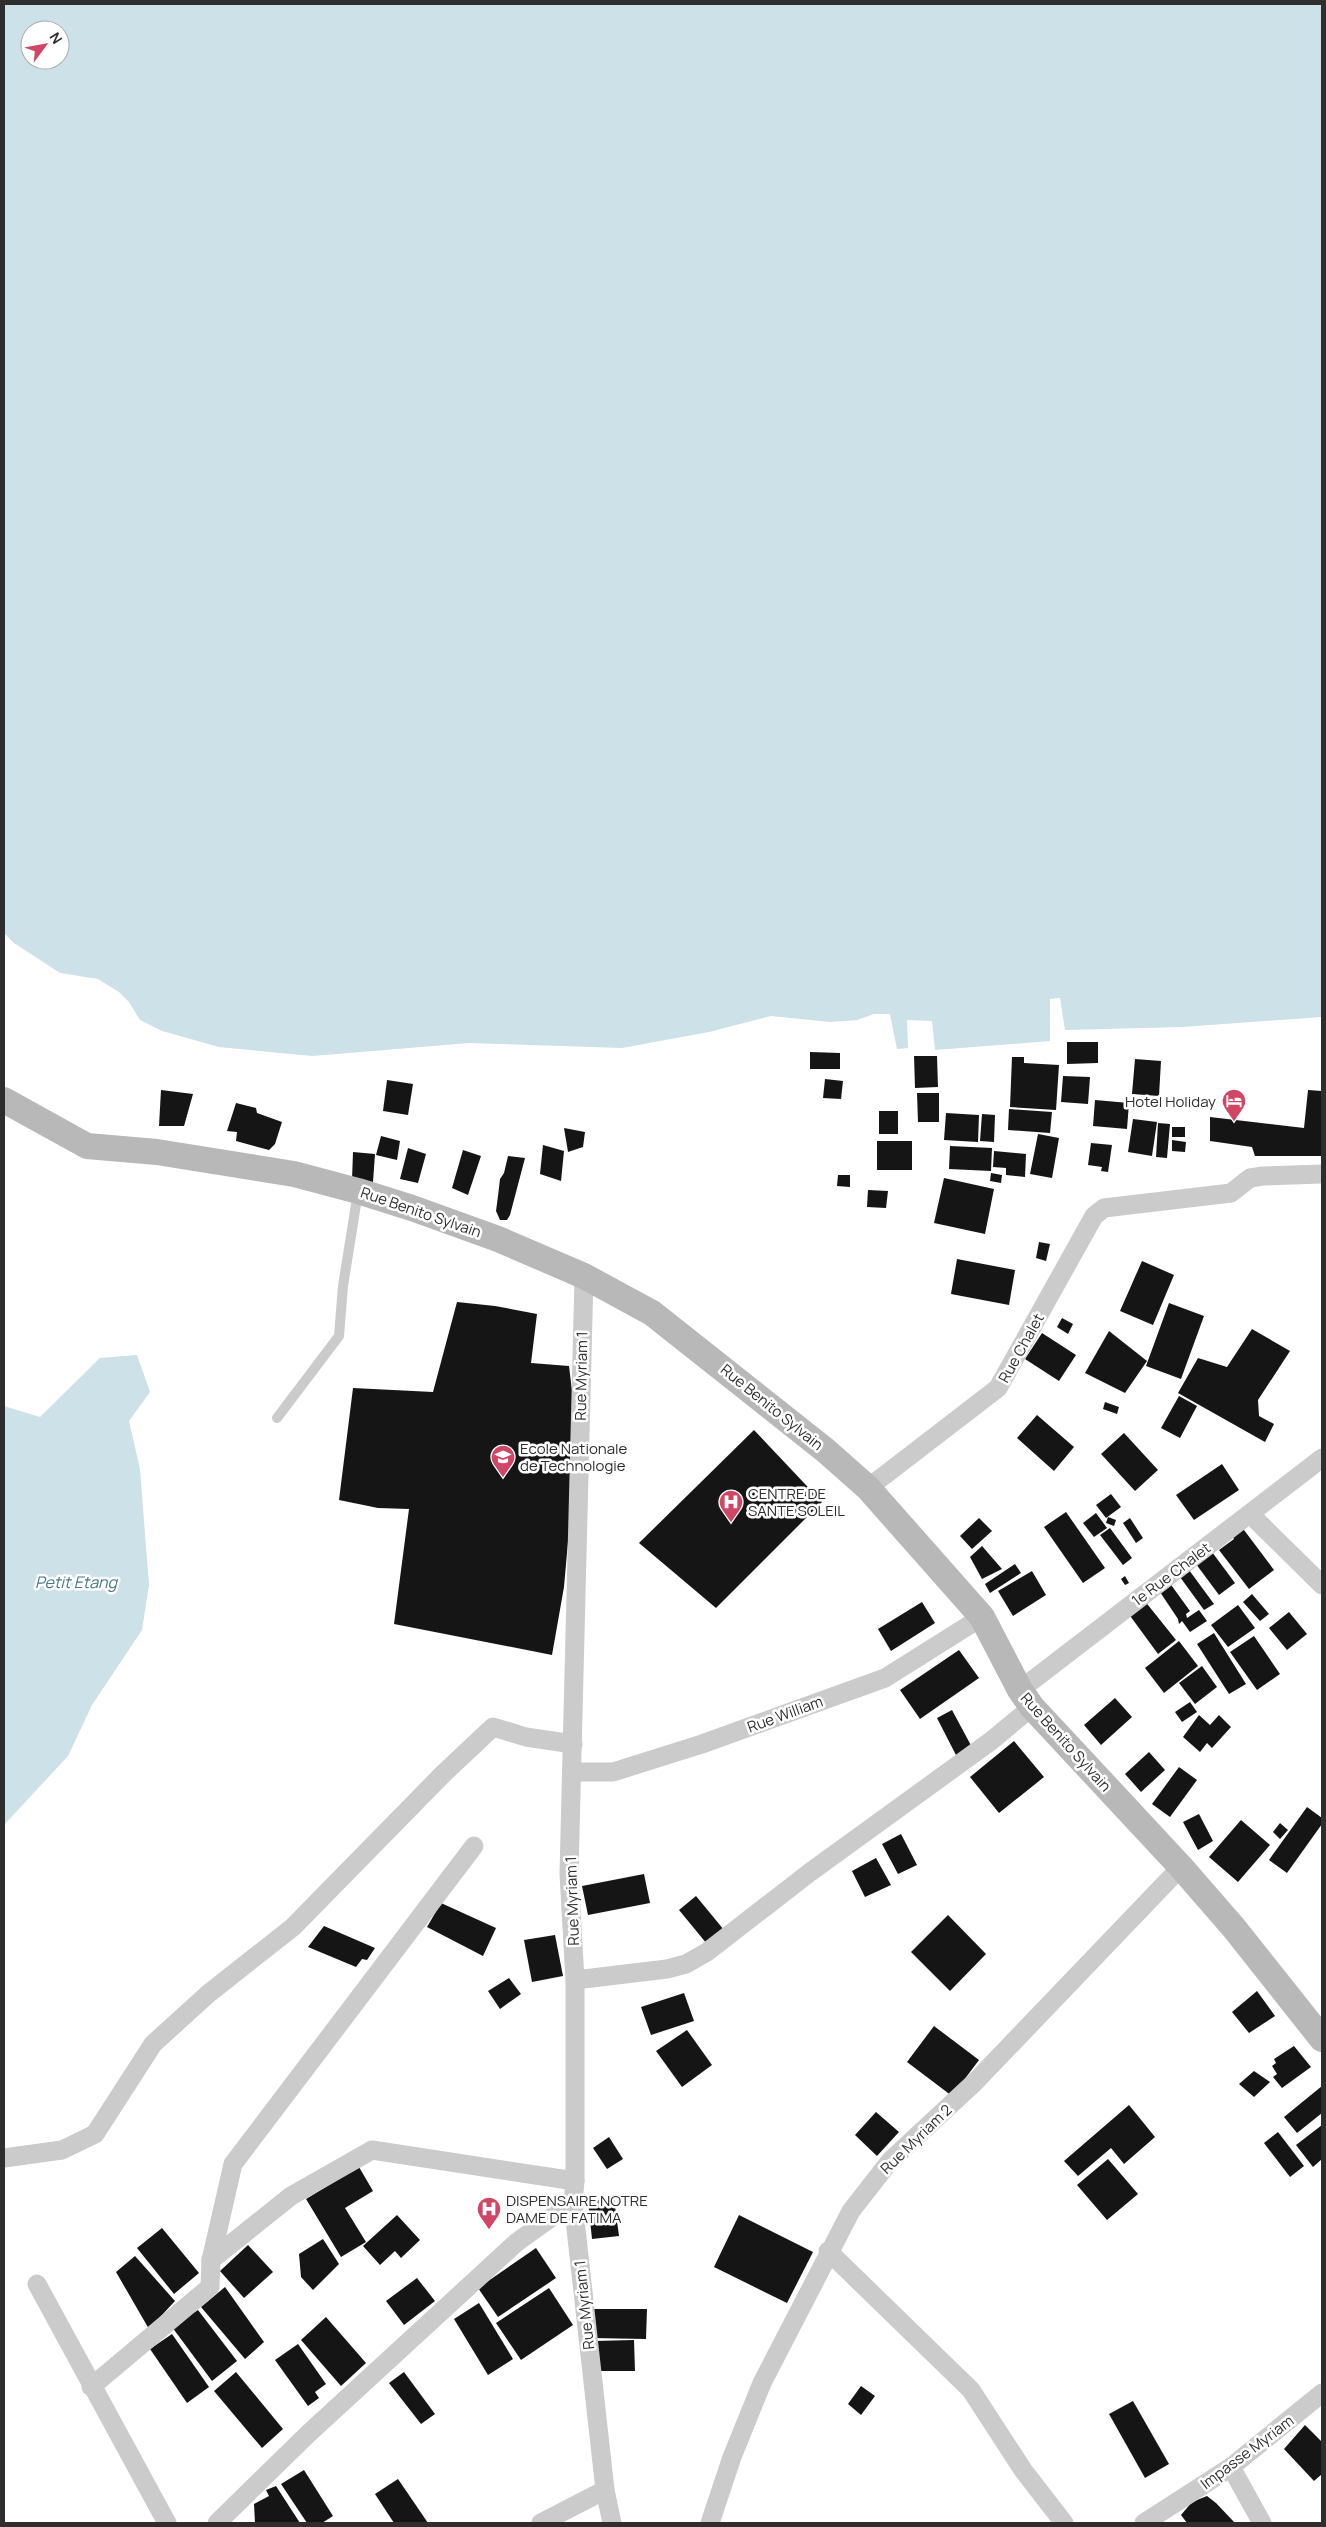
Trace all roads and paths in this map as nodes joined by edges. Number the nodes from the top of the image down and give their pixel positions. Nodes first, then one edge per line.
1 (4, 1100) edge
2 (1322, 1174) edge
3 (358, 1191) junction
4 (584, 1276) junction
5 (277, 1418) dead end
6 (1322, 1458) edge
7 (868, 1488) junction
8 (1250, 1514) junction
9 (1322, 1585) edge
10 (982, 1617) junction
11 (1026, 1699) junction
12 (573, 1744) junction
13 (572, 1772) junction
14 (474, 1846) dead end
15 (1181, 1867) junction
16 (576, 1980) junction
17 (1322, 2039) edge
18 (4, 2158) edge
19 (575, 2181) junction
20 (573, 2202) junction
21 (828, 2251) junction
22 (211, 2260) junction
23 (37, 2284) dead end
24 (91, 2386) junction
25 (1322, 2393) edge
26 (1231, 2467) junction
27 (605, 2490) junction
28 (713, 2521) edge
29 (167, 2523) edge
30 (217, 2523) edge
31 (541, 2523) edge
32 (612, 2523) edge
33 (1064, 2523) edge
34 (1144, 2523) edge
35 (1262, 2523) edge

1 - 3 main road, Rue Benito Sylvain
2 - 7 street, Rue Chalet
3 - 4 main road, Rue Benito Sylvain
3 - 5 lane
4 - 7 main road, Rue Benito Sylvain
4 - 12 street, Rue Myriam 1
6 - 8 street, 1e Rue Chalet
7 - 10 main road, Rue Benito Sylvain
8 - 9 street
8 - 11 street, 1e Rue Chalet
10 - 11 main road, Rue Benito Sylvain
10 - 13 street, Rue William
11 - 15 main road, Rue Benito Sylvain
11 - 16 street, 1e Rue Chalet
12 - 13 street, Rue Myriam 1
12 - 18 street
13 - 16 street, Rue Myriam 1
14 - 22 street
15 - 17 main road, Rue Benito Sylvain
15 - 21 street, Rue Myriam 2
16 - 19 street, Rue Myriam 1
19 - 20 street, Rue Myriam 1
19 - 22 street
20 - 27 street, Rue Myriam 1
20 - 30 street
21 - 28 street, Rue Myriam 2
21 - 33 street
22 - 24 street
23 - 24 street
24 - 29 street
25 - 26 street, Impasse Myriam
26 - 34 street, Impasse Myriam
26 - 35 street
27 - 31 street
27 - 32 street, Rue Myriam 1

